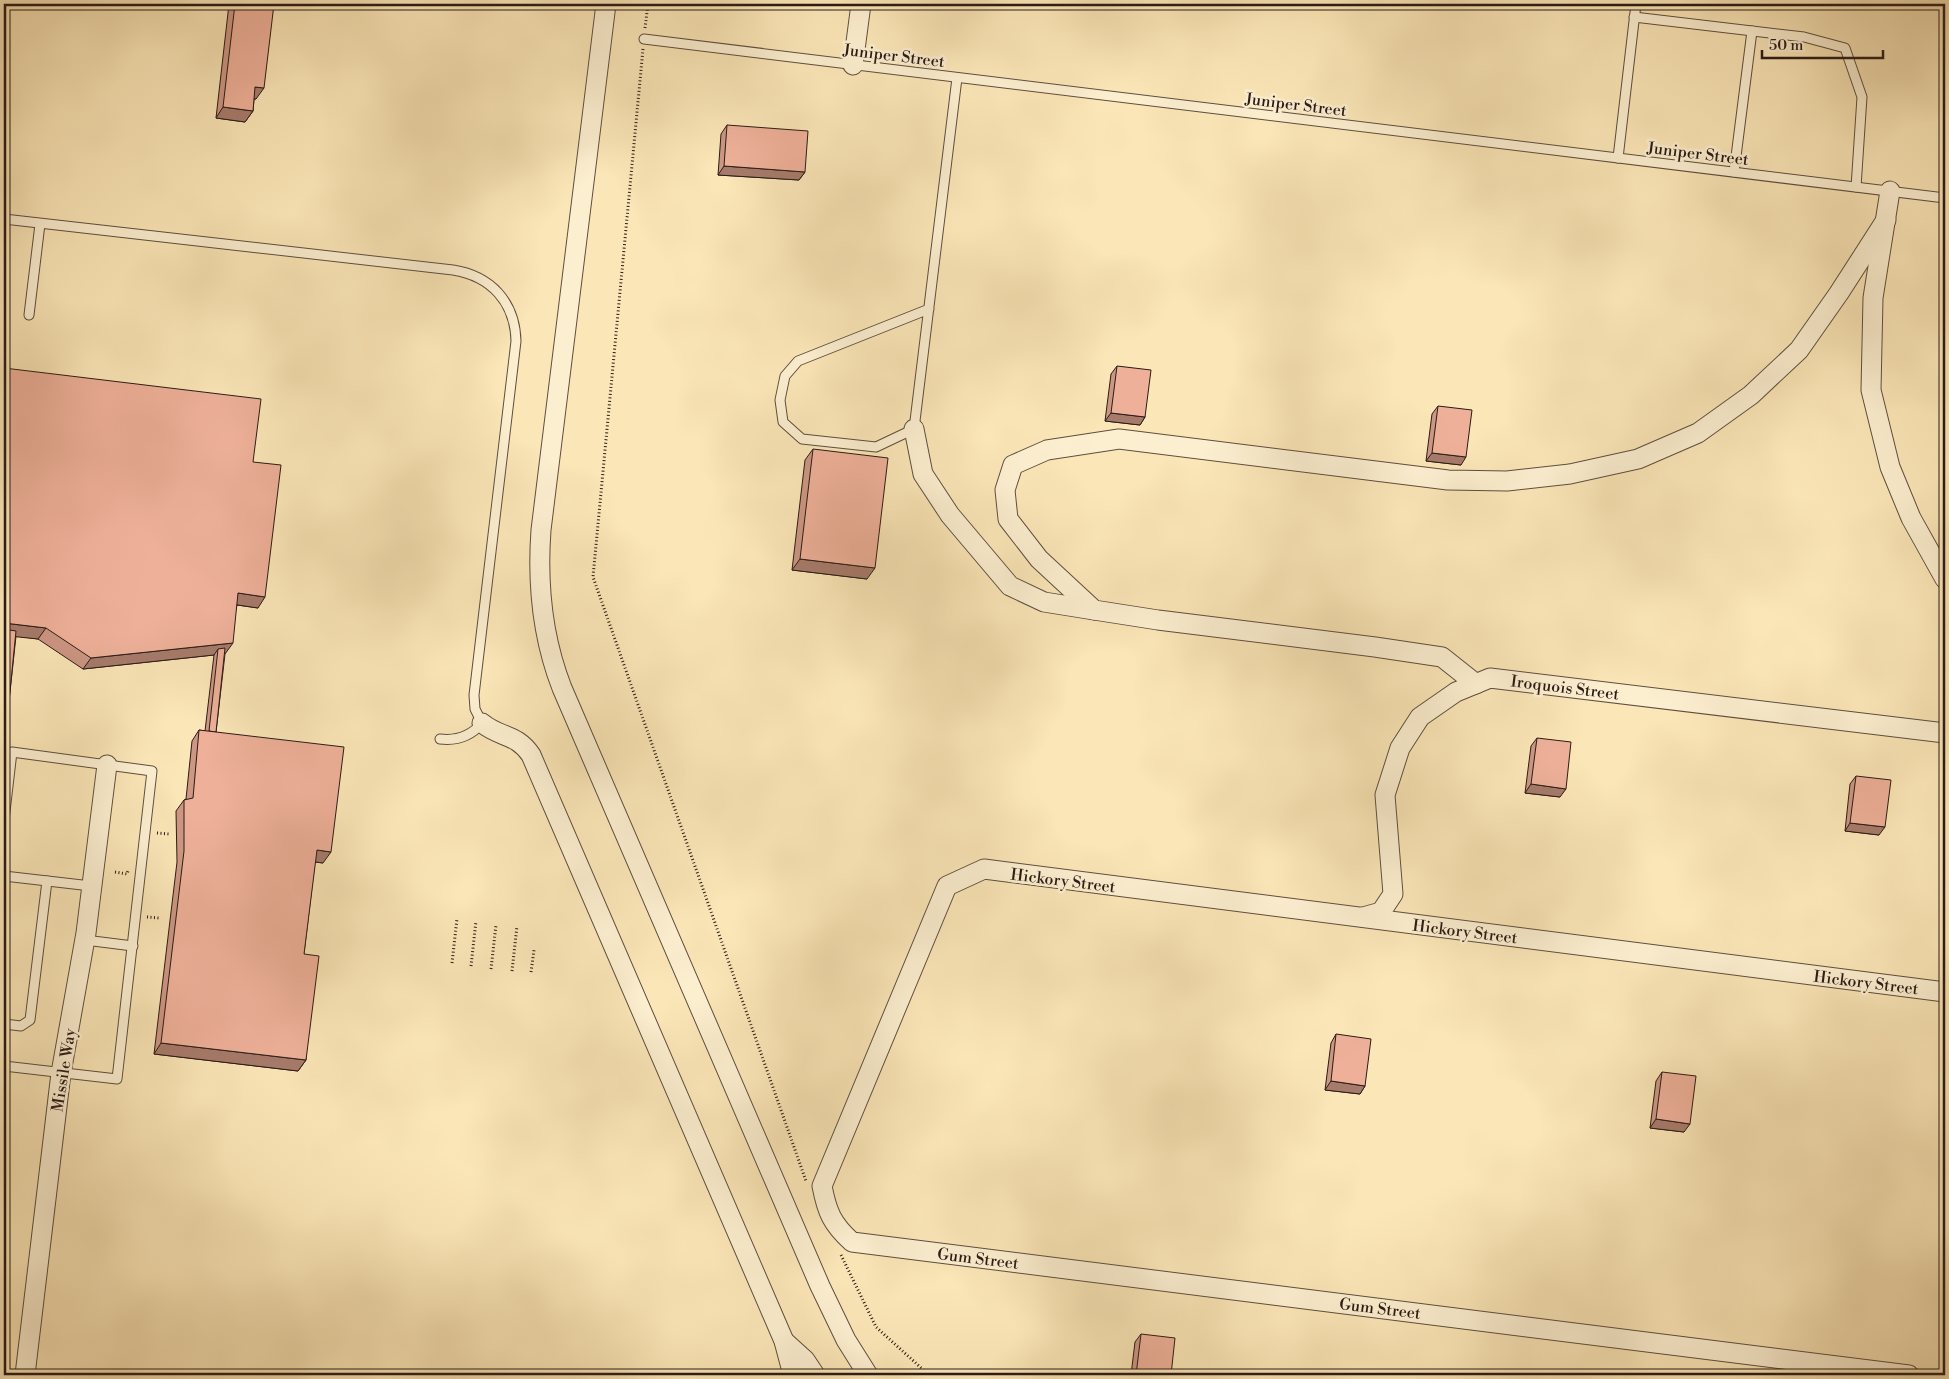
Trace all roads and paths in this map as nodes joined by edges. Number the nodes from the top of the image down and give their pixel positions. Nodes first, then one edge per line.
1 (606, 4) edge
2 (648, 4) edge
3 (861, 4) edge
4 (1636, 4) edge
5 (1634, 17) junction
6 (1752, 31) junction
7 (644, 40) junction
8 (853, 65) junction
9 (957, 78) junction
10 (1618, 158) junction
11 (1734, 172) junction
12 (1856, 187) junction
13 (1890, 191) junction
14 (1945, 198) edge
15 (4, 219) edge
16 (1886, 220) junction
17 (40, 224) junction
18 (929, 309) junction
19 (29, 316) dead end
20 (914, 429) junction
21 (1945, 579) edge
22 (1094, 610) junction
23 (1476, 684) junction
24 (482, 723) junction
25 (1945, 733) edge
26 (440, 739) dead end
27 (107, 765) junction
28 (4, 820) edge
29 (4, 876) edge
30 (47, 881) junction
31 (91, 886) junction
32 (1362, 918) junction
33 (457, 919) dead end
34 (476, 921) dead end
35 (496, 925) dead end
36 (517, 926) dead end
37 (85, 940) junction
38 (133, 946) junction
39 (534, 950) dead end
40 (452, 963) dead end
41 (471, 966) dead end
42 (491, 969) dead end
43 (512, 971) dead end
44 (531, 972) dead end
45 (1945, 992) edge
46 (4, 1024) edge
47 (4, 1066) edge
48 (61, 1073) junction
49 (807, 1184) dead end
50 (844, 1244) junction
51 (784, 1341) junction
52 (25, 1375) edge
53 (793, 1375) edge
54 (815, 1375) edge
55 (868, 1375) edge
56 (929, 1375) edge
57 (1909, 1375) edge

1 - 55 street
2 - 7 path
3 - 8 street
4 - 5 lane
5 - 6 lane
5 - 10 lane
6 - 11 lane
6 - 12 lane
7 - 8 lane, Juniper Street
7 - 49 path
8 - 9 lane, Juniper Street
9 - 10 lane, Juniper Street
9 - 18 lane
10 - 11 lane, Juniper Street
11 - 12 lane, Juniper Street
12 - 13 lane, Juniper Street
13 - 14 lane, Juniper Street
13 - 16 street
15 - 17 lane
16 - 21 street
16 - 22 street
17 - 19 lane
17 - 24 lane
18 - 20 lane
18 - 20 lane
20 - 22 street
22 - 23 street
23 - 25 street, Iroquois Street
23 - 32 street, Iroquois Street
24 - 26 lane
24 - 51 street
27 - 28 lane
27 - 31 street, Missile Way
27 - 38 lane
29 - 30 lane
30 - 31 lane
30 - 46 lane
31 - 37 street, Missile Way
32 - 45 street, Hickory Street
32 - 50 street, Hickory Street
33 - 40 path
34 - 41 path
35 - 42 path
36 - 43 path
37 - 38 lane
37 - 48 street, Missile Way
38 - 48 lane
39 - 44 path
47 - 48 lane
48 - 52 street, Missile Way
50 - 56 path
50 - 57 street, Gum Street
51 - 53 street
51 - 54 street

